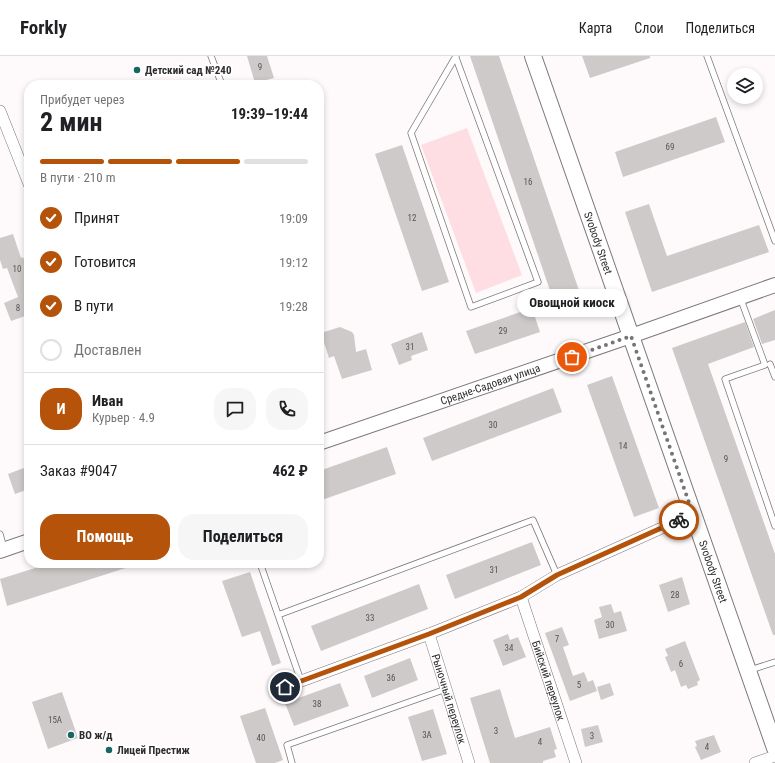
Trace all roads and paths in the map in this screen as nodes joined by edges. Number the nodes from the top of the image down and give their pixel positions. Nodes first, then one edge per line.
1 (211, 56) edge
2 (533, 56) edge
3 (707, 56) edge
4 (456, 57) edge
5 (220, 80) edge
6 (0, 111) edge
7 (24, 171) edge
8 (775, 241) edge
9 (775, 285) edge
10 (740, 297) junction
11 (631, 336) junction
12 (770, 364) edge
13 (775, 377) edge
14 (324, 441) edge
15 (693, 514) junction
16 (775, 526) edge
17 (0, 534) edge
18 (24, 543) edge
19 (2, 550) edge
20 (262, 568) edge
21 (557, 575) junction
22 (521, 597) junction
23 (278, 615) junction
24 (429, 634) junction
25 (775, 662) edge
26 (748, 671) junction
27 (300, 681) junction
28 (285, 687) dead end
29 (446, 689) junction
30 (773, 738) edge
31 (775, 756) edge
32 (292, 763) edge
33 (469, 763) edge
34 (576, 763) edge
35 (755, 763) edge

1 - 5 lane
2 - 11 main road, Svobody Street
3 - 8 lane
4 - 4 lane
6 - 7 street
9 - 10 street, Средне-Садовая улица
10 - 11 street, Средне-Садовая улица
10 - 12 lane
11 - 14 street, Средне-Садовая улица
11 - 15 main road, Svobody Street
12 - 13 lane
12 - 16 lane
15 - 21 street
15 - 26 main road, Svobody Street
17 - 19 lane
18 - 19 street
20 - 23 lane
21 - 22 street
21 - 23 lane
22 - 24 street
22 - 34 street, Бийский переулок
23 - 27 lane
24 - 27 street
24 - 29 street, Рыночный переулок
25 - 26 lane
26 - 30 main road, Svobody Street
27 - 28 street
29 - 32 lane
29 - 33 street, Рыночный переулок
31 - 35 street

